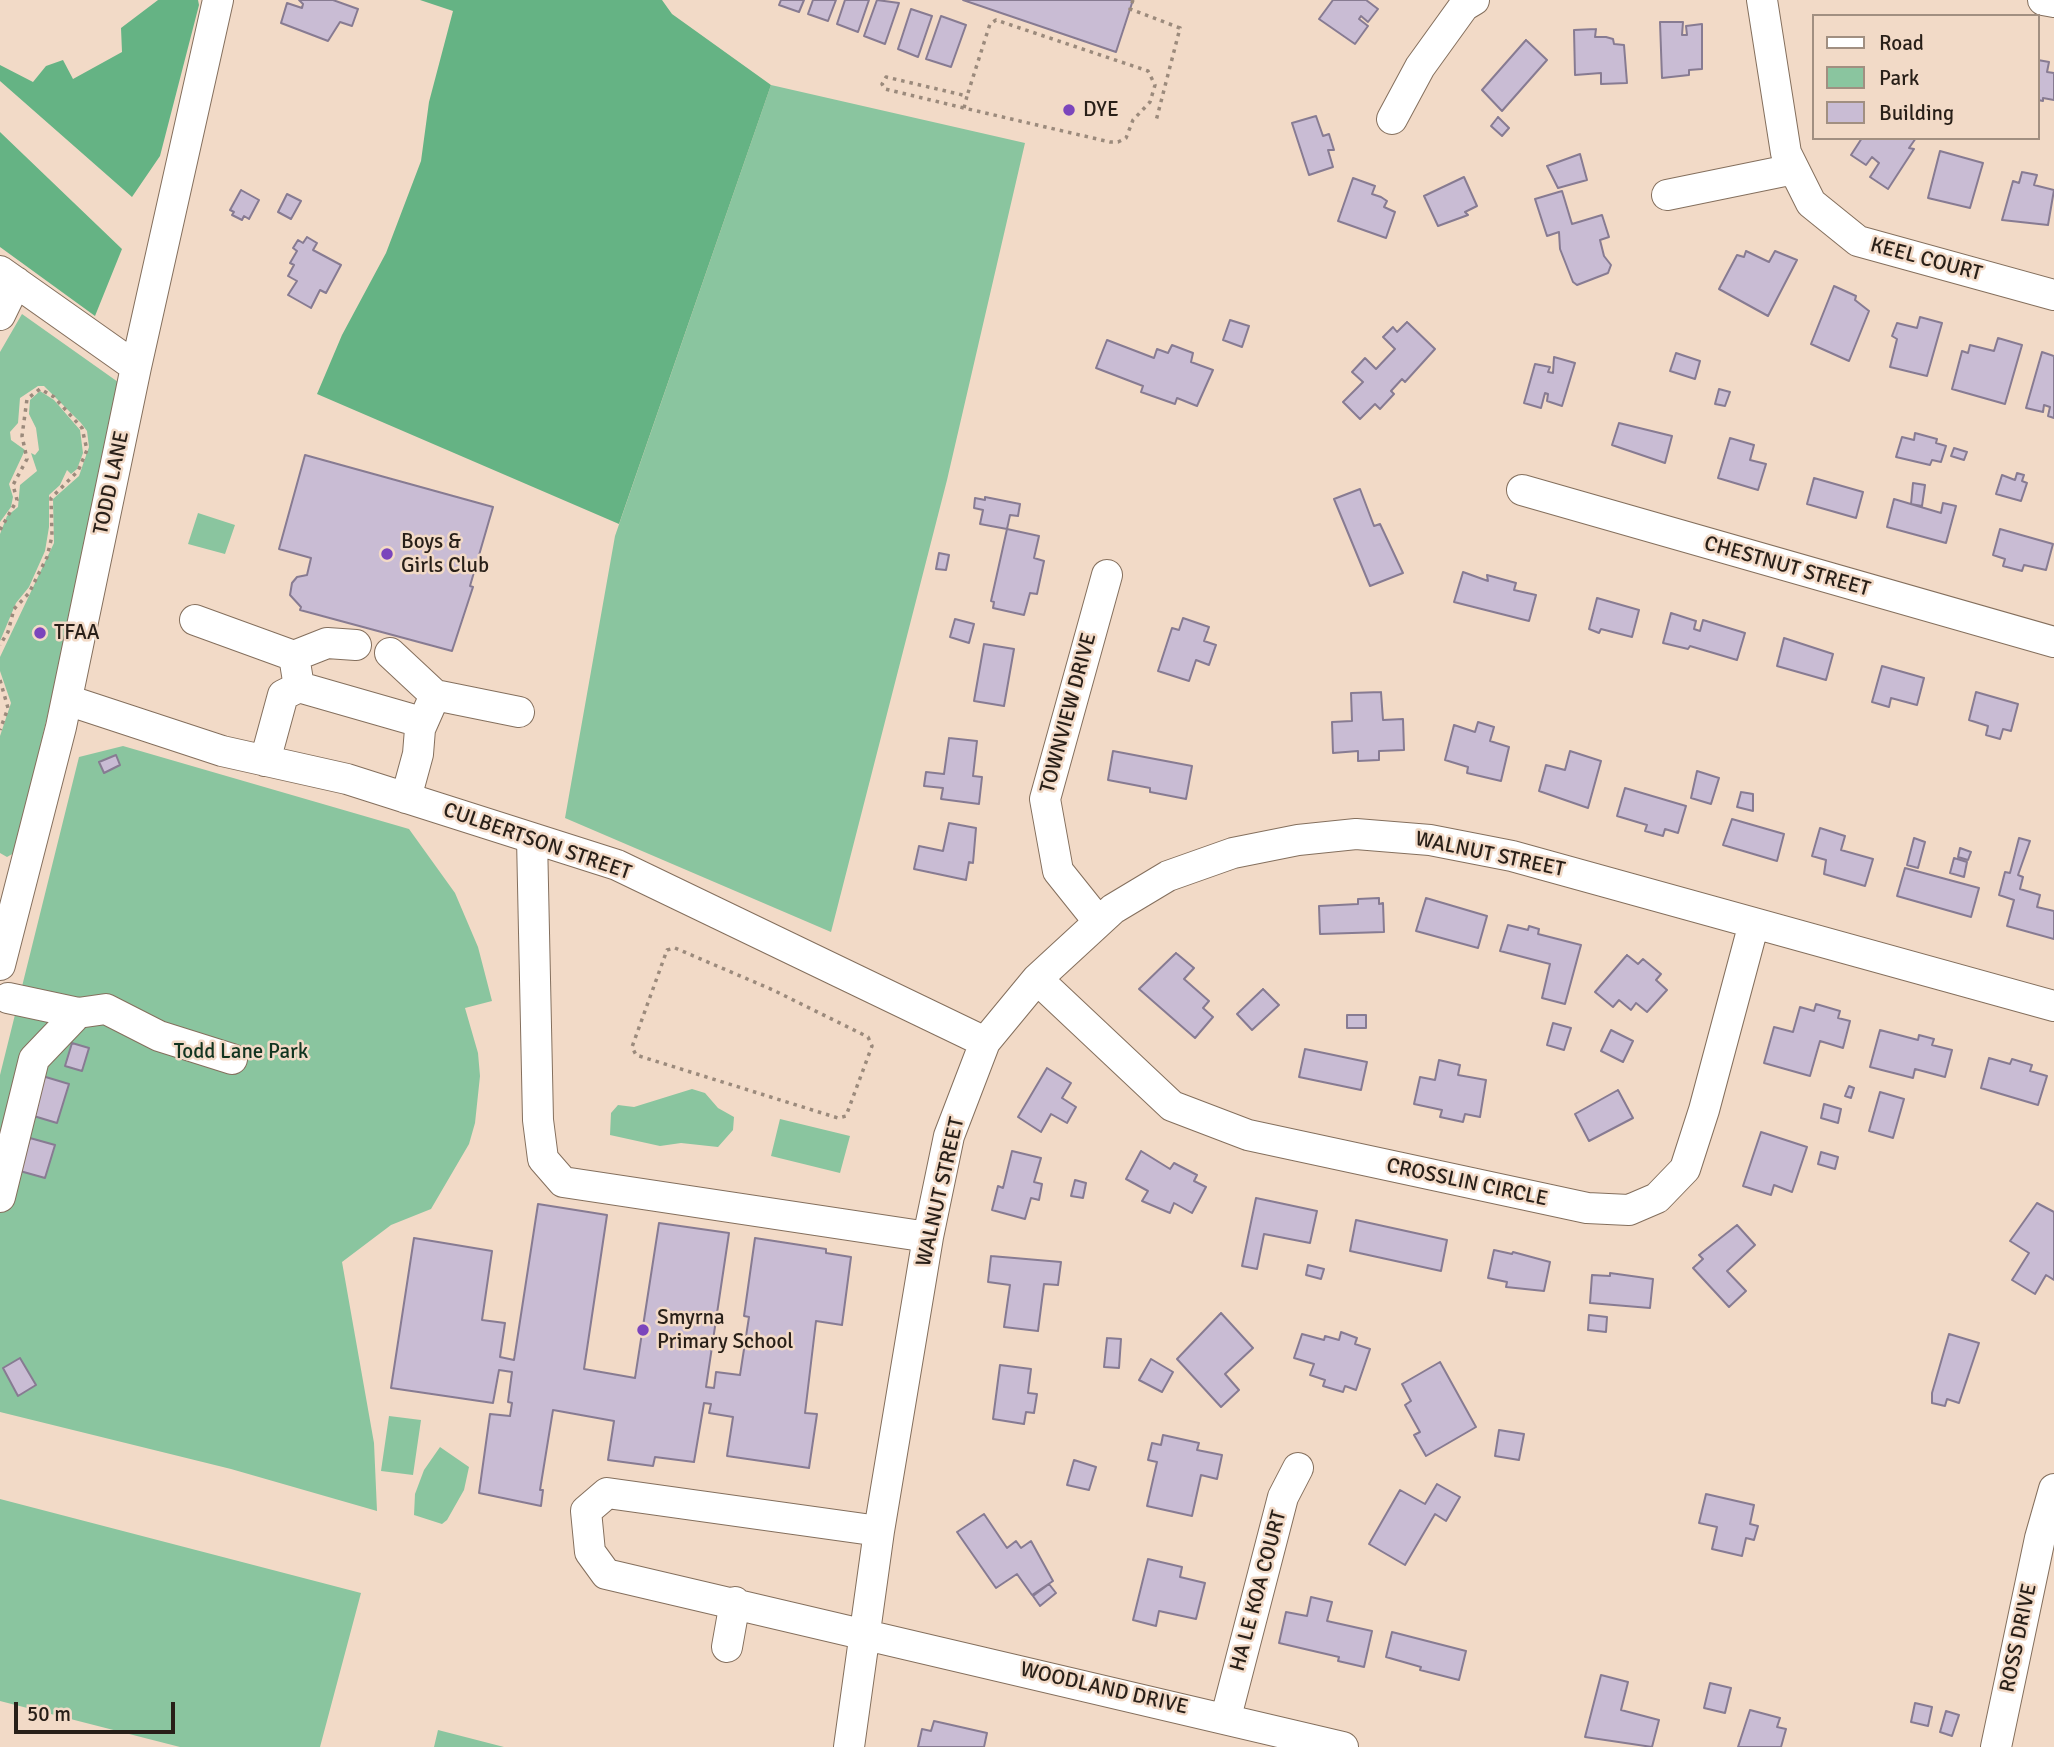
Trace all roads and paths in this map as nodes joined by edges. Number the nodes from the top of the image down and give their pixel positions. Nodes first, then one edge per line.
1 (218, 0) edge
2 (1133, 0) edge
3 (1474, 0) edge
4 (1762, 0) edge
5 (2043, 0) edge
6 (2054, 2) edge
7 (1152, 93) junction
8 (1163, 95) junction
9 (967, 96) junction
10 (964, 108) junction
11 (1392, 119) dead end
12 (1156, 121) dead end
13 (1794, 169) junction
14 (1667, 195) dead end
15 (8, 276) edge
16 (2054, 295) edge
17 (0, 315) edge
18 (136, 368) junction
19 (1522, 490) dead end
20 (0, 530) edge
21 (1107, 575) dead end
22 (195, 620) dead end
23 (2054, 642) edge
24 (0, 645) edge
25 (356, 645) dead end
26 (390, 653) dead end
27 (294, 656) junction
28 (0, 680) edge
29 (299, 687) junction
30 (435, 695) junction
31 (67, 700) junction
32 (0, 706) edge
33 (8, 707) junction
34 (519, 712) dead end
35 (417, 725) junction
36 (0, 730) edge
37 (265, 761) junction
38 (406, 798) junction
39 (532, 838) junction
40 (10, 883) edge
41 (1098, 920) junction
42 (1754, 923) junction
43 (0, 964) edge
44 (1037, 979) junction
45 (8, 998) dead end
46 (2054, 1006) edge
47 (78, 1013) junction
48 (985, 1042) junction
49 (636, 1055) joint
50 (232, 1059) dead end
51 (0, 1197) edge
52 (928, 1237) junction
53 (1298, 1468) dead end
54 (2053, 1493) edge
55 (879, 1531) junction
56 (735, 1602) junction
57 (864, 1633) junction
58 (727, 1647) dead end
59 (1226, 1717) junction
60 (849, 1747) edge
61 (1343, 1747) edge
62 (1996, 1747) edge

1 - 18 street, TODD LANE
2 - 8 path
3 - 11 street
4 - 13 street, KEEL COURT
5 - 6 street
7 - 8 path
7 - 9 path
7 - 10 path
8 - 12 path
9 - 10 path
9 - 10 path
13 - 14 street
13 - 16 street, KEEL COURT
15 - 17 street
15 - 18 street
18 - 31 street, TODD LANE
19 - 23 street, CHESTNUT STREET
20 - 24 path
21 - 41 street, TOWNVIEW DRIVE
22 - 27 street
25 - 27 street
26 - 30 street
27 - 29 street
28 - 33 path
29 - 35 street
29 - 37 street
30 - 34 street
30 - 35 street
31 - 37 street, CULBERTSON STREET
31 - 40 street, TODD LANE
32 - 33 path
33 - 36 path
35 - 38 street
37 - 38 street, CULBERTSON STREET
38 - 39 street, CULBERTSON STREET
39 - 48 street, CULBERTSON STREET
39 - 52 street
40 - 43 street, TODD LANE
41 - 42 street, WALNUT STREET
41 - 44 street, WALNUT STREET
42 - 44 street, CROSSLIN CIRCLE
42 - 46 street, WALNUT STREET
44 - 48 street, WALNUT STREET
45 - 47 street
47 - 50 street
47 - 51 street
48 - 52 street, WALNUT STREET
49 - 49 path
52 - 55 street, WALNUT STREET
53 - 59 street, HA LE KOA COURT
54 - 62 street, ROSS DRIVE
55 - 56 street, WOODLAND DRIVE
55 - 57 street, WALNUT STREET
56 - 57 street, WOODLAND DRIVE
56 - 58 street
57 - 59 street, WOODLAND DRIVE
57 - 60 street, WALNUT STREET
59 - 61 street, WOODLAND DRIVE

